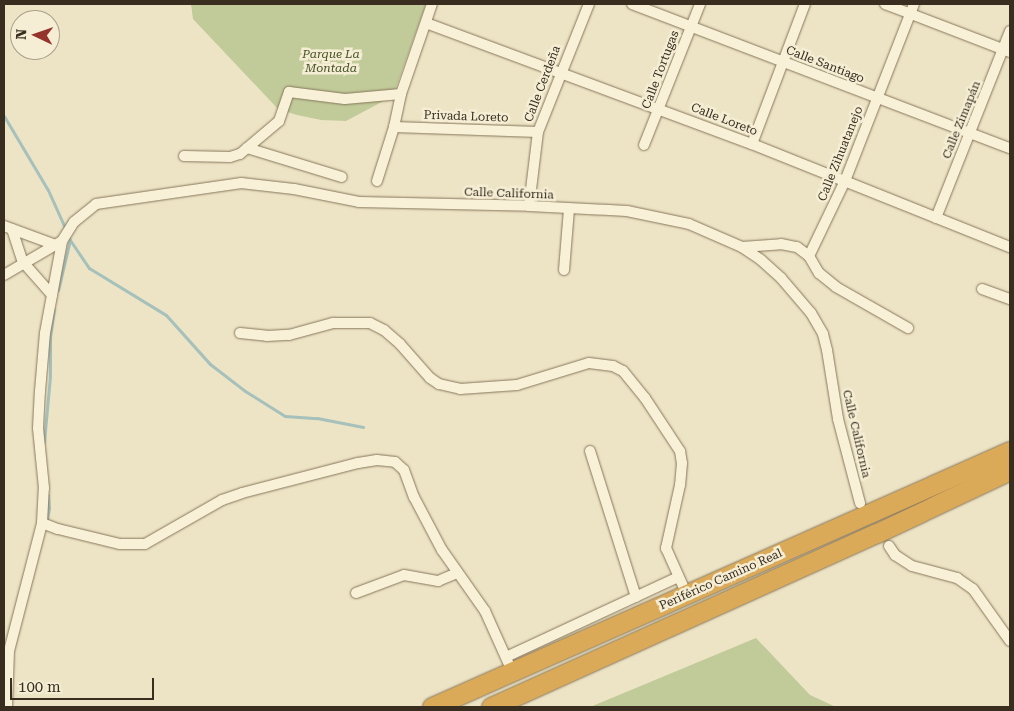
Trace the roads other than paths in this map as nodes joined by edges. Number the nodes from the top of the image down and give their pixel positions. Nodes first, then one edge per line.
1 (432, 4) edge
2 (588, 4) edge
3 (632, 4) edge
4 (700, 4) edge
5 (805, 4) edge
6 (885, 4) edge
7 (914, 4) edge
8 (910, 14) junction
9 (426, 23) junction
10 (691, 26) junction
11 (1010, 31) edge
12 (1007, 51) edge
13 (782, 61) junction
14 (561, 72) junction
15 (401, 94) junction
16 (877, 99) junction
17 (659, 110) junction
18 (394, 128) junction
19 (538, 132) junction
20 (970, 133) junction
21 (644, 144) dead end
22 (752, 144) junction
23 (247, 148) junction
24 (1010, 148) edge
25 (184, 156) dead end
26 (342, 177) dead end
27 (377, 181) dead end
28 (845, 181) junction
29 (529, 206) junction
30 (569, 209) junction
31 (936, 218) junction
32 (8, 227) edge
33 (57, 242) junction
34 (742, 247) junction
35 (1010, 248) edge
36 (810, 256) junction
37 (23, 262) junction
38 (564, 270) dead end
39 (4, 275) edge
40 (982, 289) dead end
41 (52, 295) junction
42 (1010, 299) edge
43 (908, 328) dead end
44 (240, 333) dead end
45 (590, 451) dead end
46 (1010, 451) edge
47 (1010, 470) edge
48 (860, 503) dead end
49 (42, 523) junction
50 (889, 546) dead end
51 (457, 573) junction
52 (678, 577) junction
53 (356, 593) dead end
54 (686, 595) junction
55 (636, 597) junction
56 (563, 641) junction
57 (1010, 641) edge
58 (509, 664) junction
59 (7, 707) edge
60 (432, 707) edge
61 (491, 707) edge

1 - 9 street
2 - 14 street, Calle Cerdeña
3 - 10 street, Calle Santiago
4 - 10 street, Calle Tortugas
5 - 13 street
6 - 8 street
7 - 8 street, Calle Zihuatanejo
8 - 12 street
8 - 16 street, Calle Zihuatanejo
9 - 14 street, Calle Loreto
9 - 15 street
10 - 13 street, Calle Santiago
10 - 17 street, Calle Tortugas
11 - 12 street, Calle Zimapán
12 - 20 street, Calle Zimapán
13 - 16 street, Calle Santiago
13 - 22 street
14 - 17 street, Calle Loreto
14 - 19 street, Calle Cerdeña
15 - 18 street
15 - 23 street
16 - 20 street, Calle Santiago
16 - 28 street, Calle Zihuatanejo
17 - 21 street, Calle Tortugas
17 - 22 street, Calle Loreto
18 - 19 street, Privada Loreto
18 - 27 street
19 - 29 street, Calle Cerdeña
20 - 24 street, Calle Santiago
20 - 31 street, Calle Zimapán
22 - 28 street, Calle Loreto
23 - 25 street
23 - 26 street
28 - 31 street, Calle Loreto
28 - 36 street, Calle Zihuatanejo
29 - 30 street, Calle California
29 - 33 street, Calle California
30 - 34 street, Calle California
30 - 38 street
31 - 35 street, Calle Loreto
32 - 33 street
32 - 37 street
33 - 37 street, Calle California
33 - 41 street
34 - 36 street
34 - 48 street, Calle California
36 - 43 street
37 - 39 street, Calle California
37 - 41 street
40 - 42 street
41 - 49 street
44 - 52 street
45 - 55 street
46 - 54 highway, Periférico Camino Real
47 - 61 highway, Periférico Camino Real
49 - 51 street
49 - 59 street
50 - 57 street
51 - 53 street
51 - 58 street
52 - 54 street
52 - 55 street
54 - 56 highway, Periférico Camino Real
55 - 56 street
56 - 58 highway, Periférico Camino Real
58 - 60 highway, Periférico Camino Real

